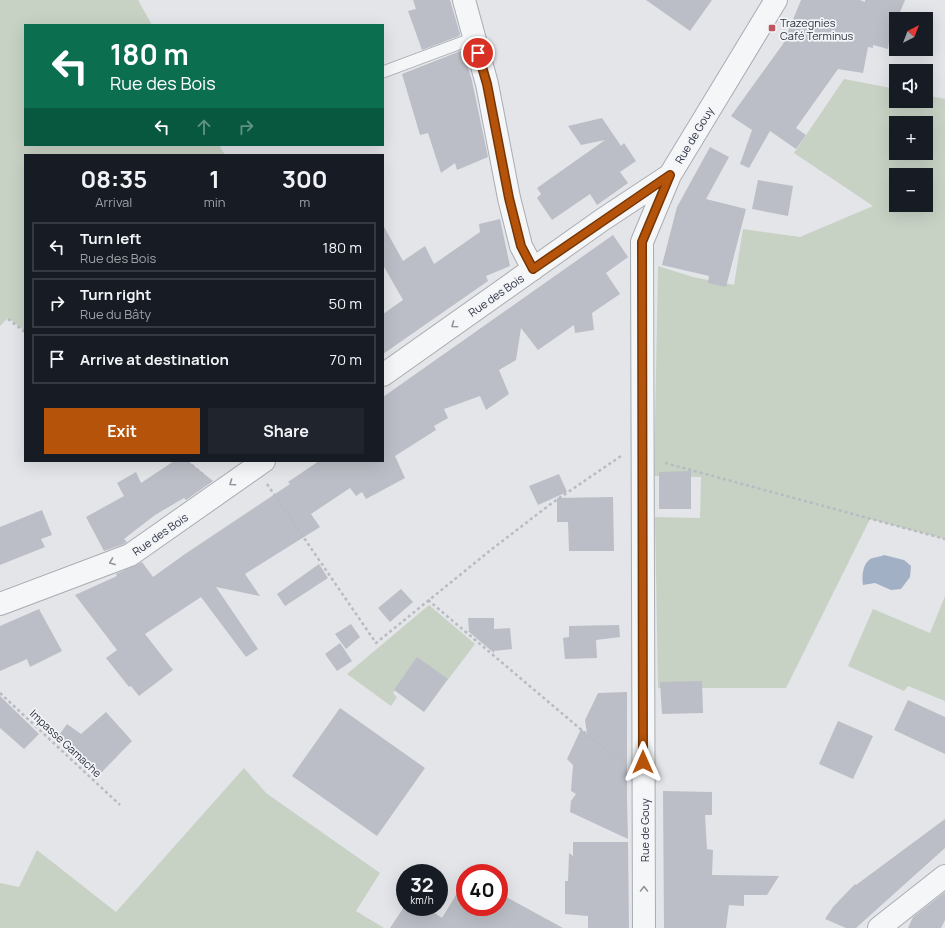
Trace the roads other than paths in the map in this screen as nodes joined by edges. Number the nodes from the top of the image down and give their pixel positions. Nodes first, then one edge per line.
1 (464, 0) edge
2 (776, 0) edge
3 (474, 38) junction
4 (384, 72) edge
5 (670, 175) junction
6 (533, 269) junction
7 (384, 374) edge
8 (260, 464) edge
9 (0, 604) edge
10 (945, 876) edge
11 (644, 928) edge
12 (879, 928) edge

1 - 3 street
2 - 5 street, Rue de Gouy
3 - 4 lane
3 - 6 street
5 - 6 street, Rue des Bois
11 -> 5 street, Rue de Gouy
6 -> 7 street, Rue des Bois
8 -> 9 street, Rue des Bois
10 - 12 street

